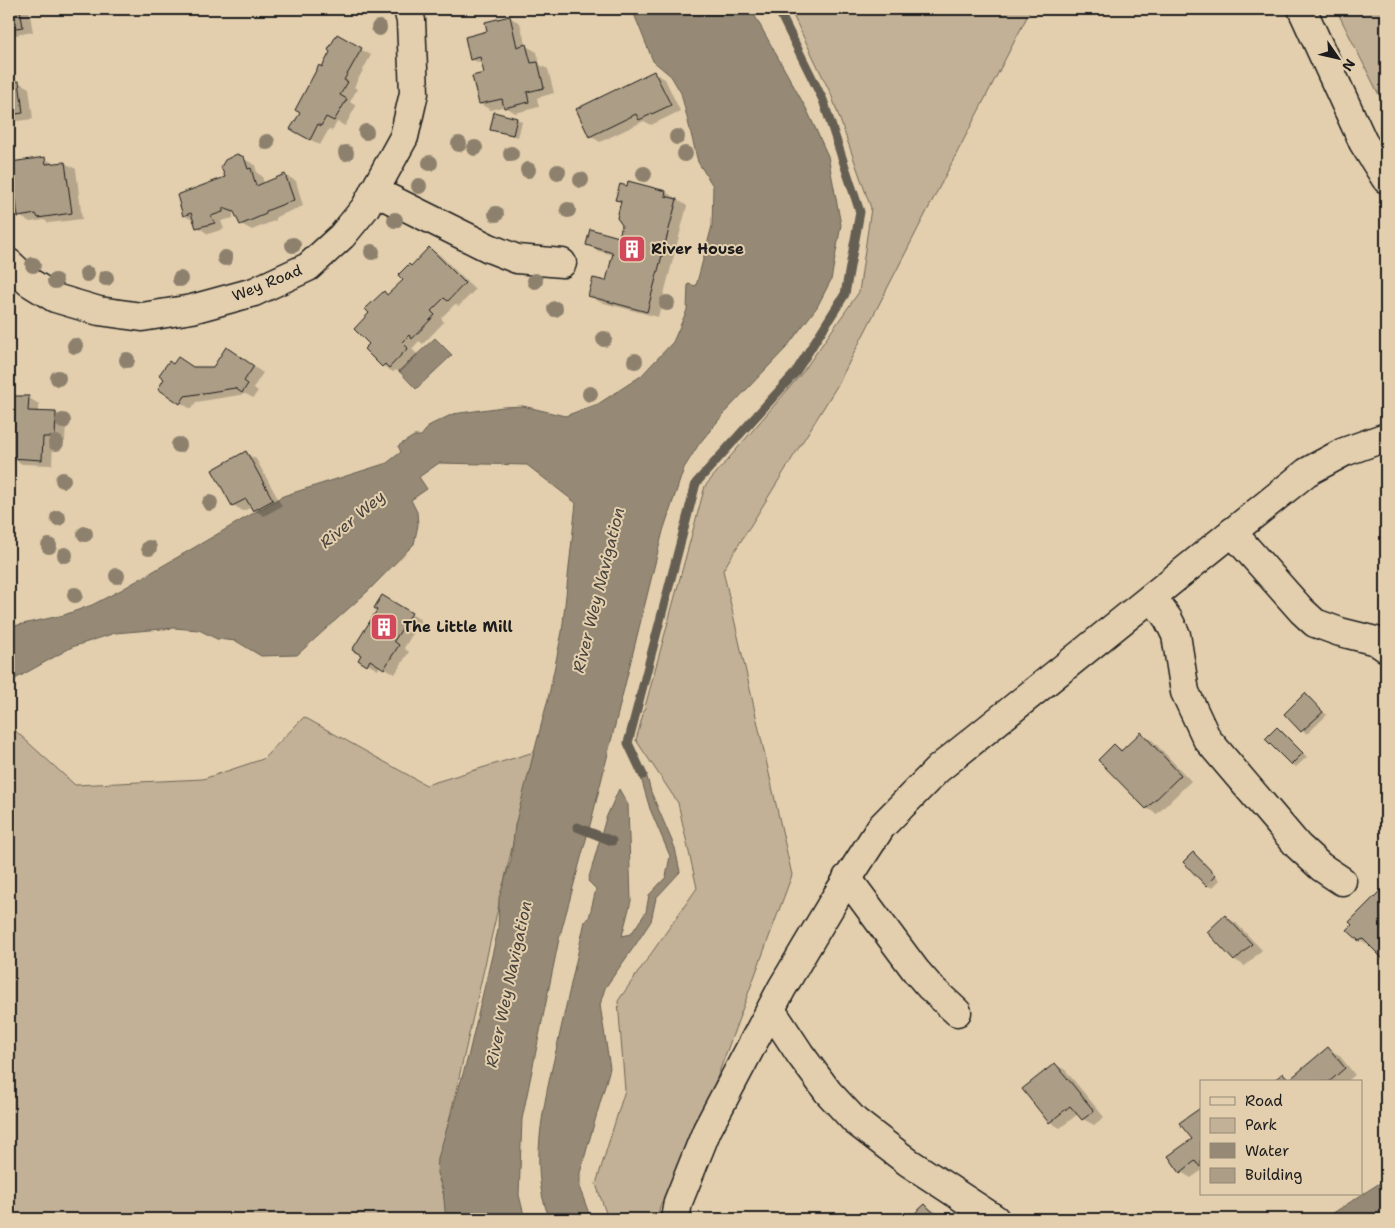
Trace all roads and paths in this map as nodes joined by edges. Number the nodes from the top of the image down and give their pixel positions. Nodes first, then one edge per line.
1 (408, 9) edge
2 (1302, 9) edge
3 (1386, 180) edge
4 (374, 190) junction
5 (9, 263) edge
6 (562, 263) dead end
7 (1386, 437) edge
8 (1232, 532) junction
9 (1152, 597) junction
10 (1386, 648) edge
11 (848, 878) junction
12 (1342, 881) dead end
13 (771, 1010) junction
14 (957, 1012) dead end
15 (675, 1219) edge
16 (995, 1219) edge

1 - 4 street, Wey Road
2 - 3 street
4 - 5 street, Wey Road
4 - 6 street
7 - 8 street
8 - 9 street
8 - 10 street
9 - 11 street
9 - 12 street
11 - 13 street
11 - 14 street
13 - 15 street
13 - 16 street

